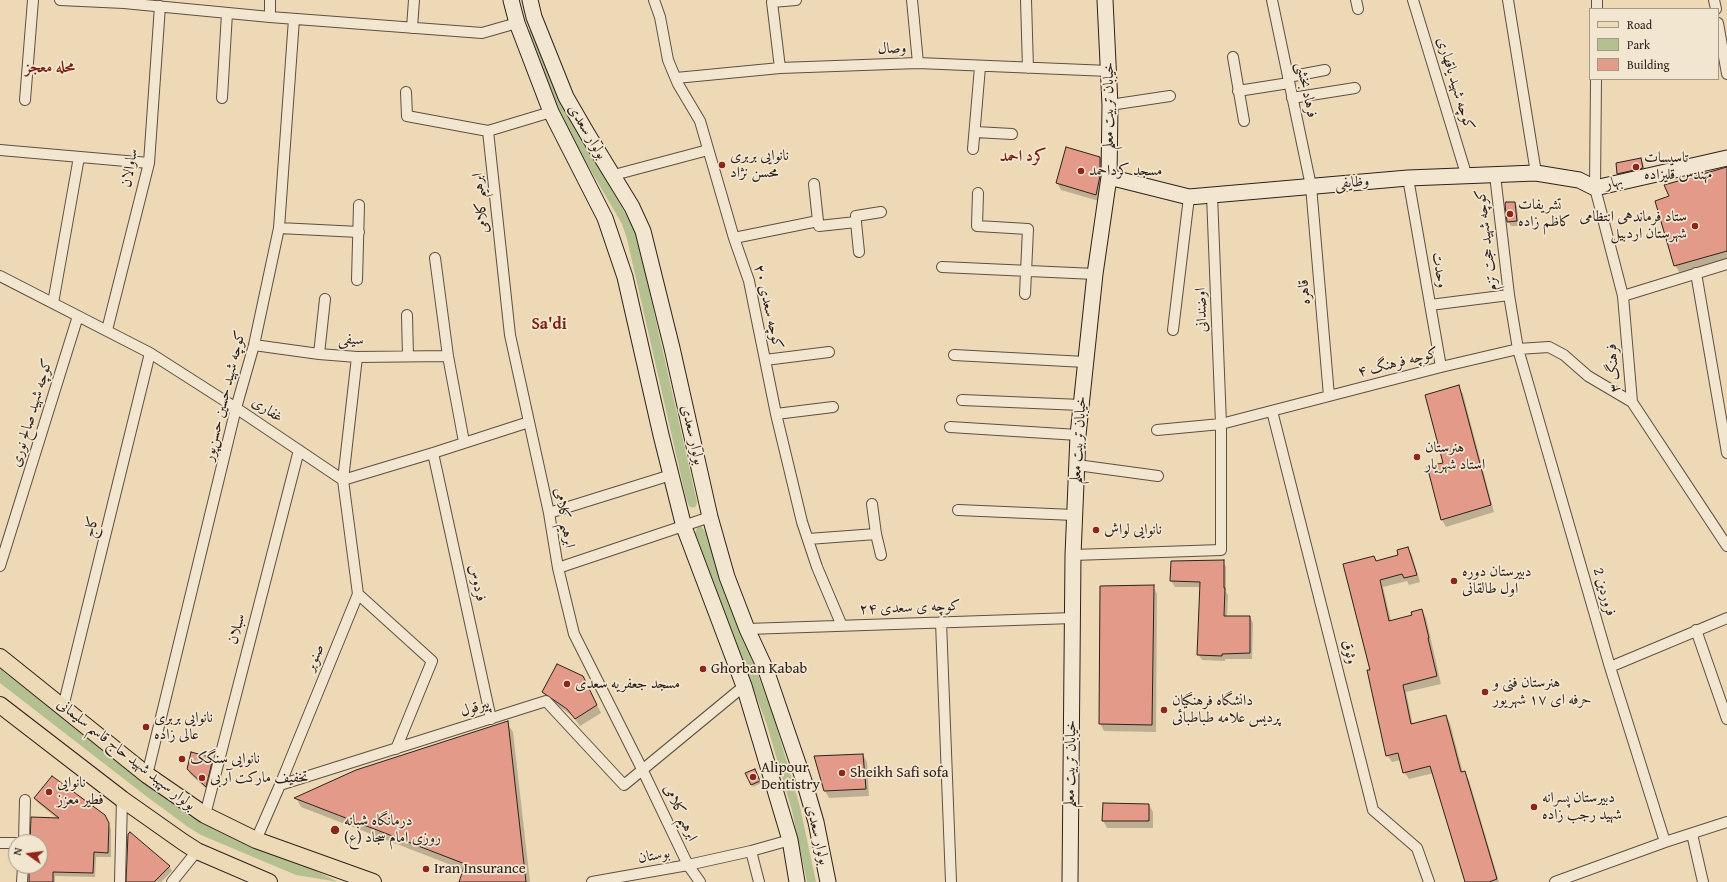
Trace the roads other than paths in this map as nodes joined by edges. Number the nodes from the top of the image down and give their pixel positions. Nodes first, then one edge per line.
1 (33, 0) edge
2 (60, 0) edge
3 (270, 0) edge
4 (414, 0) edge
5 (511, 0) edge
6 (530, 0) edge
7 (654, 0) edge
8 (796, 0) edge
9 (912, 0) edge
10 (1026, 0) edge
11 (1105, 0) edge
12 (1272, 0) edge
13 (1413, 0) edge
14 (1508, 0) edge
15 (124, 1) edge
16 (160, 6) junction
17 (227, 13) junction
18 (270, 17) junction
19 (534, 17) junction
20 (294, 19) junction
21 (517, 23) junction
22 (412, 28) junction
23 (1719, 29) edge
24 (1234, 57) dead end
25 (918, 63) junction
26 (980, 67) junction
27 (780, 68) junction
28 (1028, 68) junction
29 (1325, 70) dead end
30 (1109, 71) junction
31 (1727, 74) edge
32 (676, 78) junction
33 (1288, 80) junction
34 (1596, 80) edge
35 (1355, 88) dead end
36 (1238, 91) junction
37 (406, 92) dead end
38 (1170, 96) dead end
39 (222, 98) dead end
40 (1292, 98) junction
41 (25, 100) dead end
42 (1110, 105) junction
43 (551, 112) junction
44 (1244, 121) dead end
45 (488, 131) junction
46 (975, 132) junction
47 (1012, 134) dead end
48 (973, 149) dead end
49 (0, 150) edge
50 (708, 150) junction
51 (79, 157) junction
52 (1727, 158) edge
53 (149, 163) junction
54 (1536, 173) junction
55 (614, 175) junction
56 (1495, 175) junction
57 (1109, 177) junction
58 (1468, 177) junction
59 (1408, 178) junction
60 (814, 184) dead end
61 (1311, 186) junction
62 (1595, 188) junction
63 (978, 193) dead end
64 (1212, 196) junction
65 (1189, 197) junction
66 (359, 205) dead end
67 (881, 212) dead end
68 (818, 221) junction
69 (856, 222) junction
70 (279, 228) junction
71 (359, 232) junction
72 (734, 238) junction
73 (859, 252) dead end
74 (435, 258) dead end
75 (1727, 264) edge
76 (942, 267) dead end
77 (1026, 271) junction
78 (1096, 274) junction
79 (1696, 274) junction
80 (0, 276) edge
81 (357, 280) dead end
82 (1025, 294) dead end
83 (1509, 295) junction
84 (1623, 296) junction
85 (325, 299) dead end
86 (53, 303) junction
87 (1430, 305) junction
88 (408, 315) dead end
89 (78, 316) junction
90 (107, 330) junction
91 (1173, 330) dead end
92 (254, 345) junction
93 (1518, 349) junction
94 (829, 352) dead end
95 (150, 353) junction
96 (319, 354) junction
97 (954, 355) dead end
98 (357, 356) junction
99 (408, 356) junction
100 (448, 356) junction
101 (765, 360) junction
102 (1086, 362) junction
103 (1441, 367) junction
104 (1329, 396) junction
105 (962, 400) dead end
106 (1632, 402) junction
107 (1081, 405) junction
108 (833, 407) dead end
109 (236, 408) junction
110 (1272, 411) junction
111 (776, 414) junction
112 (529, 422) junction
113 (1221, 424) junction
114 (950, 427) dead end
115 (1157, 430) dead end
116 (1078, 435) junction
117 (464, 442) junction
118 (299, 450) junction
119 (433, 453) junction
120 (1727, 453) edge
121 (1077, 465) junction
122 (671, 475) junction
123 (1158, 476) dead end
124 (343, 480) junction
125 (872, 504) dead end
126 (958, 510) dead end
127 (549, 513) junction
128 (1074, 515) junction
129 (710, 517) junction
130 (684, 527) junction
131 (876, 534) junction
132 (808, 539) junction
133 (1727, 546) edge
134 (880, 555) dead end
135 (1073, 555) junction
136 (0, 566) edge
137 (558, 568) junction
138 (358, 594) junction
139 (1073, 618) junction
140 (1727, 618) edge
141 (941, 622) junction
142 (842, 626) junction
143 (747, 629) junction
144 (1696, 630) junction
145 (0, 657) edge
146 (1610, 667) junction
147 (744, 686) junction
148 (0, 705) edge
149 (64, 707) junction
150 (491, 719) junction
151 (1727, 719) edge
152 (396, 749) junction
153 (644, 771) junction
154 (147, 775) junction
155 (280, 785) junction
156 (122, 799) junction
157 (25, 800) dead end
158 (204, 815) junction
159 (1727, 822) edge
160 (24, 834) edge
161 (1692, 834) junction
162 (256, 840) junction
163 (790, 840) junction
164 (1665, 842) junction
165 (197, 850) junction
166 (751, 851) junction
167 (688, 865) junction
168 (246, 877) edge
169 (1561, 881) edge
170 (120, 882) edge
171 (172, 882) edge
172 (269, 882) edge
173 (373, 882) edge
174 (592, 882) edge
175 (700, 882) edge
176 (759, 882) edge
177 (797, 882) edge
178 (828, 882) edge
179 (951, 882) edge
180 (1070, 882) edge
181 (1429, 882) edge
182 (1703, 882) edge

1 - 41 street
2 - 15 street
3 - 18 street
4 - 22 street
5 - 21 main road, بولوار سعدی
6 - 19 main road, بولوار سعدی
7 - 32 street, کوچه سعدی ۲۰
8 - 27 street
9 - 25 street
10 - 28 street
11 - 30 main road, خیابان تربیت معلم
12 - 33 street, فرهاد بخشی
13 - 58 street, کوچه شهید یاقهاری
14 - 54 street
15 - 16 street
16 - 17 street
16 - 53 street, ساوالان
17 - 18 street
17 - 39 street
18 - 20 street
19 - 21 main road
19 - 55 main road, بولوار سعدی
20 - 22 street
20 - 70 street, کوچه شهید حسین حسن‌پور
21 - 22 street
21 - 43 main road, بولوار سعدی
23 - 31 street
24 - 36 street
25 - 26 street, وصال
25 - 27 street, وصال
26 - 28 street, وصال
26 - 46 street
27 - 32 street, وصال
28 - 30 street, وصال
29 - 33 street
30 - 42 main road, خیابان تربیت معلم
32 - 50 street, کوچه سعدی ۲۰
33 - 36 street
33 - 40 street, فرهاد بخشی
34 - 62 street, فرهنگ ۳
35 - 40 street
36 - 44 street
37 - 45 street
38 - 42 street
40 - 61 street, فرهاد بخشی
42 - 57 main road, خیابان تربیت معلم
43 - 45 street
43 - 122 main road, بولوار سعدی
45 - 112 street, ابرهیم کلامی
46 - 47 street
46 - 48 street
49 - 51 street
50 - 55 street
50 - 72 street, کوچه سعدی ۲۰
51 - 53 street
51 - 86 street
52 - 62 main road, بهار
53 - 90 street, ساوالان
54 - 56 main road, وظایفی
54 - 62 main road, وظایفی
55 - 129 main road, بولوار سعدی
56 - 58 main road, وظایفی
56 - 83 street, کوچه شهید حجت تزم
57 - 65 main road, وظایفی
57 - 78 main road, خیابان تربیت معلم
58 - 59 main road, وظایفی
59 - 61 main road, وظایفی
59 - 87 street, وحدت
60 - 68 street
61 - 64 main road, وظایفی
61 - 104 street, قاهره
62 - 84 street, فرهنگ ۳
63 - 77 street
64 - 65 main road, وظایفی
64 - 113 street, اوضندانی
65 - 91 street
66 - 71 street
67 - 69 street
68 - 69 street
68 - 72 street
69 - 73 street
70 - 71 street
70 - 92 street, کوچه شهید حسین حسن‌پور
71 - 81 street
72 - 101 street, کوچه سعدی ۲۰
74 - 100 street
75 - 79 street
76 - 77 street
77 - 78 street
77 - 82 street
78 - 102 main road, خیابان تربیت معلم
79 - 84 street
79 - 120 street
80 - 86 street, غفاری
83 - 87 street
83 - 93 street, کوچه شهید حجت تزم
84 - 106 street, فرهنگ ۳
85 - 96 street
86 - 89 street, غفاری
87 - 103 street, وحدت
88 - 99 street
89 - 90 street, غفاری
89 - 136 street, کوچه شهید صالح نوری
90 - 95 street, غفاری
92 - 96 street, سیفی
92 - 109 street, کوچه شهید حسین حسن‌پور
93 - 103 street, کوچه فرهنگ ۴
93 - 106 street, کوچه فرهنگ ۴
93 - 146 street, فروردین 2
94 - 101 street
95 - 109 street, غفاری
95 - 149 street, کاج
96 - 98 street, سیفی
97 - 102 street
98 - 99 street, سیفی
98 - 124 street, صنوبر
99 - 100 street, سیفی
100 - 117 street
101 - 111 street, کوچه سعدی ۲۰
102 - 107 main road, خیابان تربیت معلم
103 - 104 street, کوچه فرهنگ ۴
104 - 110 street, کوچه فرهنگ ۴
105 - 107 street
106 - 133 street, فرهنگ ۳
107 - 116 main road, خیابان تربیت معلم
108 - 111 street
109 - 118 street, غفاری
109 - 154 street, کوچه شهید حسین حسن‌پور
110 - 113 street, کوچه فرهنگ ۴
110 - 181 street, وثوق
111 - 132 street, کوچه سعدی ۲۰
112 - 117 street
112 - 127 street, ابرهیم کلامی
113 - 115 street, کوچه فرهنگ ۴
113 - 135 street, اوضندانی
114 - 116 street
116 - 121 main road, خیابان تربیت معلم
117 - 119 street
118 - 124 street, غفاری
118 - 158 street, سبلان
119 - 124 street
119 - 150 street, فردوس
121 - 123 street
121 - 128 main road, خیابان تربیت معلم
122 - 127 street
122 - 130 main road, بولوار سعدی
124 - 138 street, صنوبر
125 - 131 street
126 - 128 street
127 - 137 street, ابرهیم کلامی
128 - 135 main road, خیابان تربیت معلم
129 - 130 street
129 - 143 main road, بولوار سعدی
130 - 137 street
130 - 147 main road, بولوار سعدی
131 - 132 street
131 - 134 street
132 - 142 street, کوچه سعدی ۲۰
135 - 139 main road, خیابان تربیت معلم
137 - 153 street, ابرهیم کلامی
138 - 152 street
138 - 155 street, صنوبر
139 - 141 street, کوچه ی سعدی ۲۴
139 - 180 main road, خیابان تربیت معلم
140 - 144 street
141 - 142 street, کوچه ی سعدی ۲۴
141 - 179 street
142 - 143 street, کوچه ی سعدی ۲۴
143 - 178 main road, بولوار سعدی
144 - 146 street
144 - 151 street
145 - 149 main road, بولوار سپهبد شهید حاج قاسم سلیمانی
146 - 164 street, فروردین 2
147 - 153 street
147 - 163 main road, بولوار سعدی
148 - 156 main road
149 - 154 main road, بولوار سپهبد شهید حاج قاسم سلیمانی
150 - 152 street, پیرقول
150 - 153 street, پیرقول
152 - 155 street, پیرقول
153 - 167 street, ابرهیم کلامی
154 - 158 main road, بولوار سپهبد شهید حاج قاسم سلیمانی
155 - 162 street, صنوبر
156 - 165 main road
156 - 170 street
157 - 160 street
158 - 162 main road, بولوار سپهبد شهید حاج قاسم سلیمانی
159 - 161 street
161 - 164 street
161 - 182 street
162 - 173 main road, بولوار سپهبد شهید حاج قاسم سلیمانی
163 - 166 street, بوستان
163 - 177 main road, بولوار سعدی
164 - 169 street
165 - 168 main road
165 - 171 street
166 - 167 street, بوستان
166 - 176 street
167 - 174 street, بوستان
167 - 175 street, ابرهیم کلامی
168 - 172 main road

